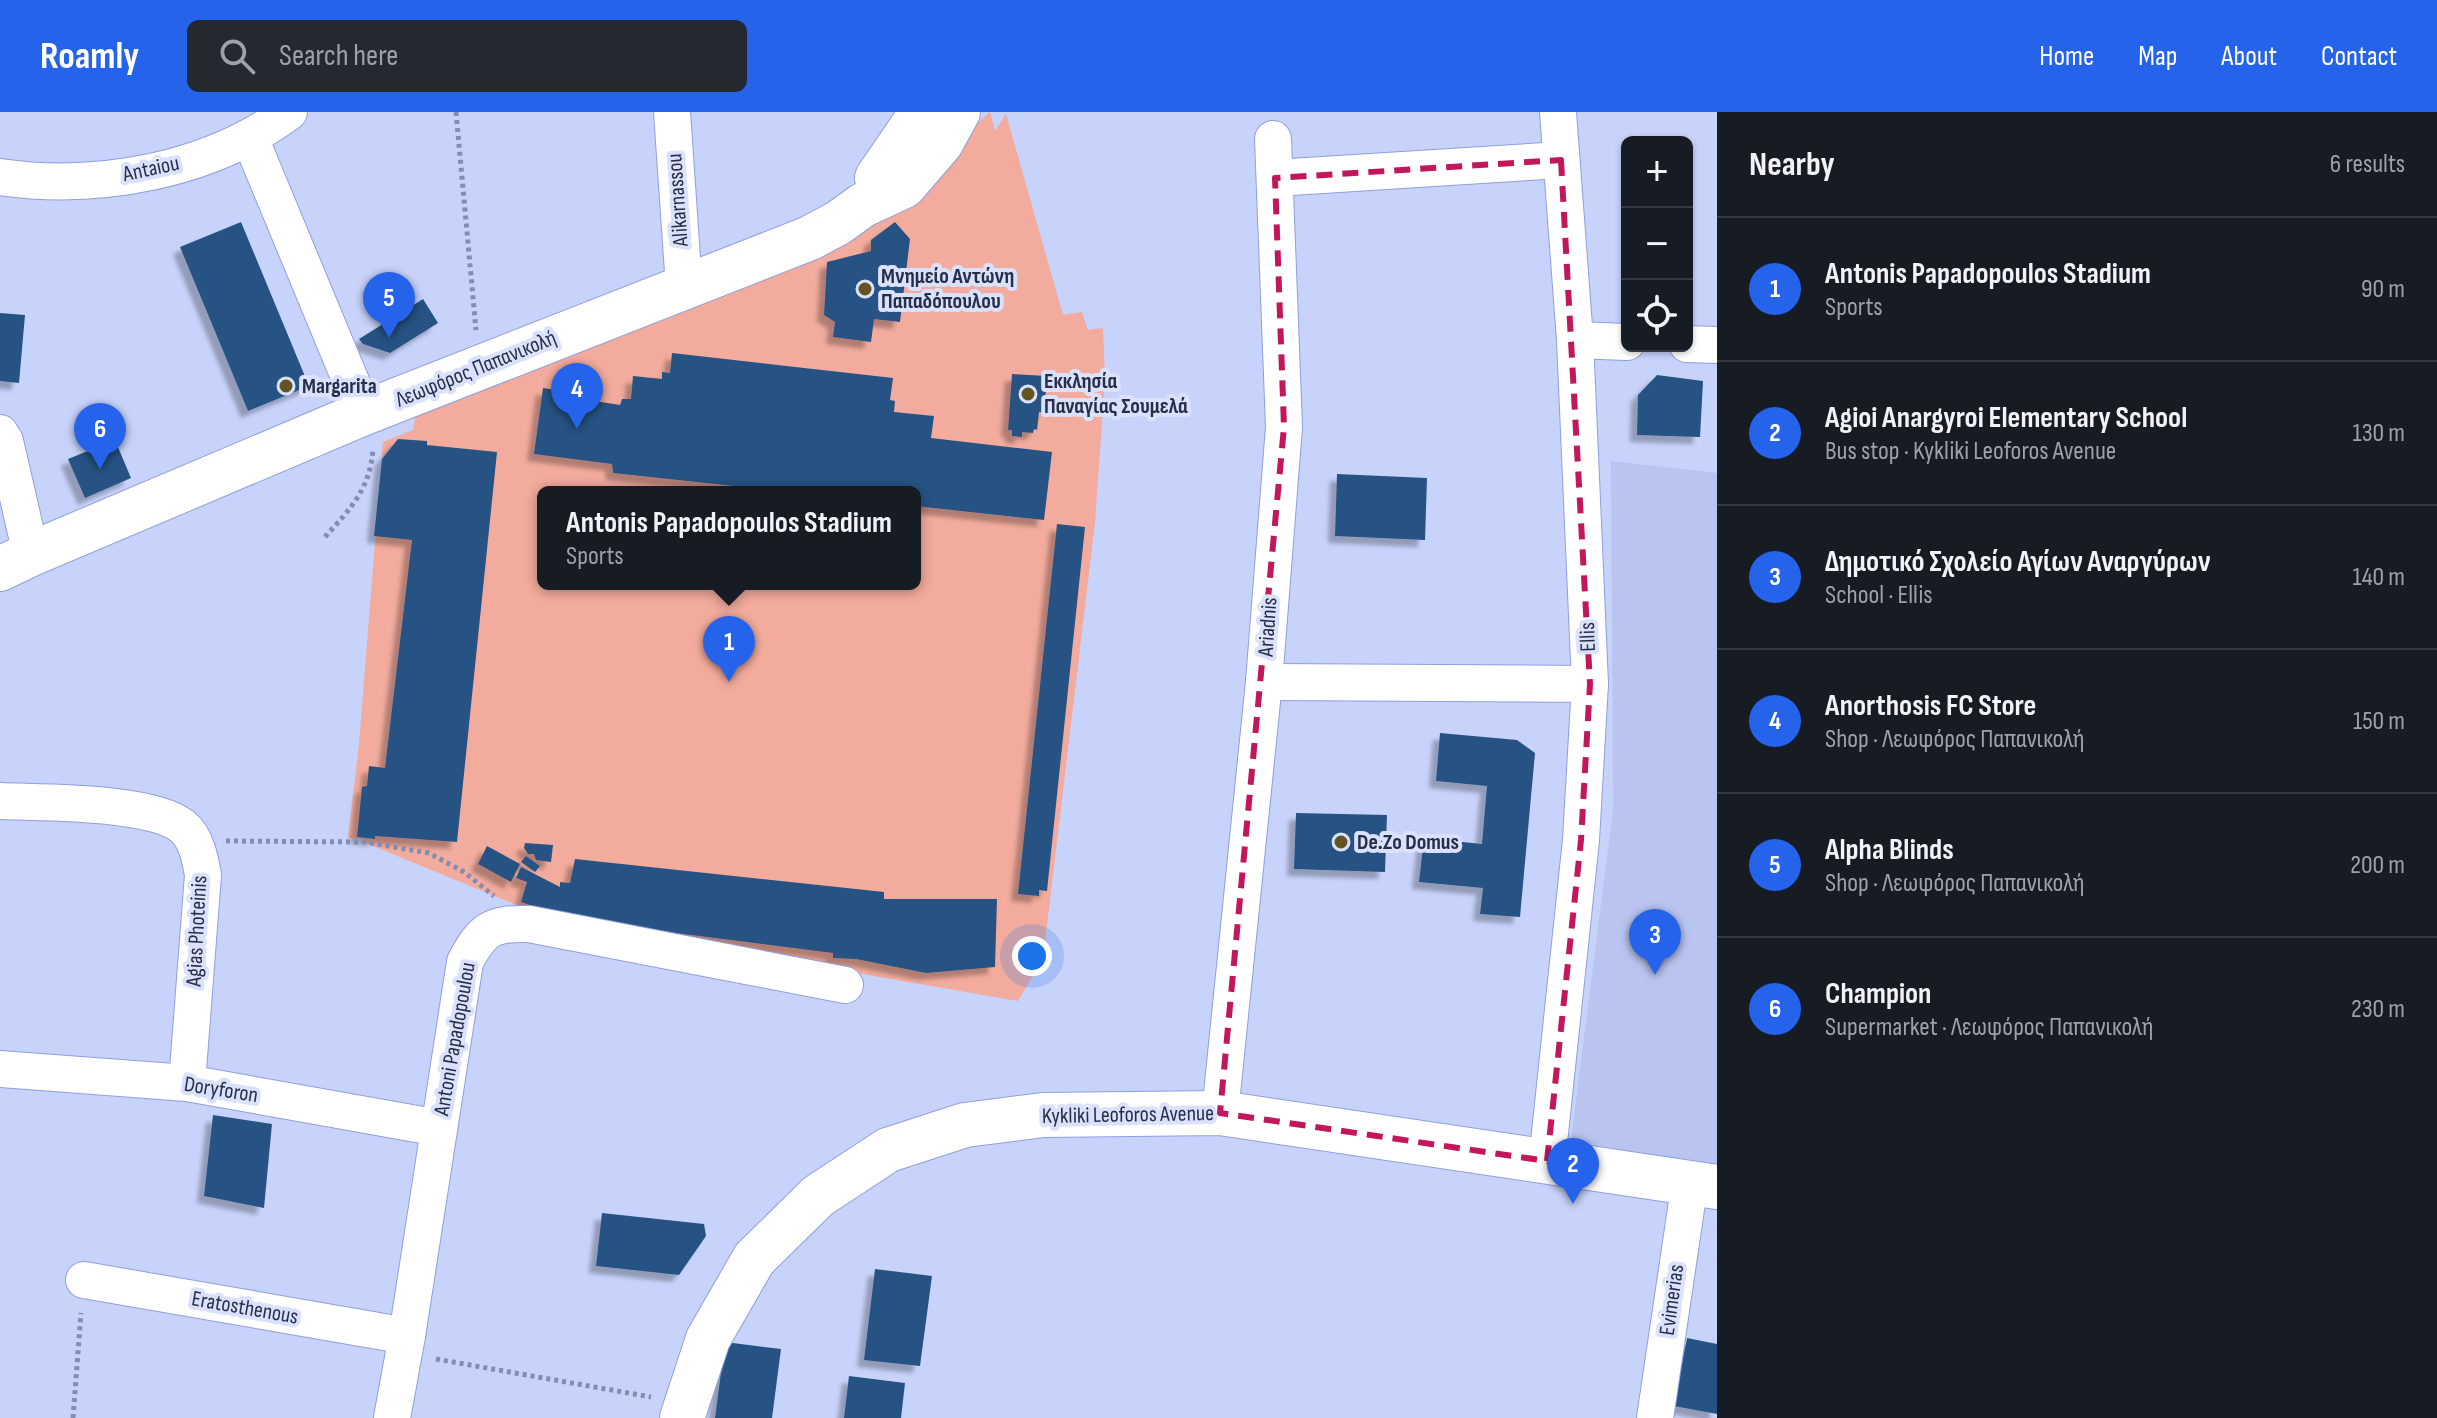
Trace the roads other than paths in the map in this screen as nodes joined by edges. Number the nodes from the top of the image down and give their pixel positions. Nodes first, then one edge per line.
1 (289, 112) edge
2 (672, 112) edge
3 (922, 112) edge
4 (958, 112) edge
5 (1558, 112) edge
6 (250, 138) junction
7 (1273, 139) dead end
8 (1561, 160) junction
9 (0, 177) edge
10 (1275, 178) junction
11 (863, 205) junction
12 (684, 287) junction
13 (1575, 340) junction
14 (1621, 342) edge
15 (1693, 344) edge
16 (1717, 345) edge
17 (364, 413) junction
18 (0, 433) edge
19 (16, 562) edge
20 (1264, 682) junction
21 (1590, 684) junction
22 (0, 801) edge
23 (845, 985) dead end
24 (0, 1069) edge
25 (187, 1083) junction
26 (1220, 1113) junction
27 (439, 1128) junction
28 (1547, 1161) junction
29 (1703, 1184) edge
30 (84, 1280) road end
31 (406, 1345) junction
32 (685, 1411) edge
33 (392, 1418) edge
34 (1655, 1418) edge

1 - 6 street, Antaiou
2 - 12 street, Alikarnassou
3 - 11 street, Λεωφόρος Παπανικολή
4 - 11 street, Λεωφόρος Παπανικολή
5 - 8 street, Ellis
6 - 9 street, Antaiou
6 - 17 street
7 - 10 street, Ariadnis
8 - 10 street
8 - 13 street, Ellis
10 - 20 street, Ariadnis
11 - 12 street, Λεωφόρος Παπανικολή
12 - 17 street, Λεωφόρος Παπανικολή
13 - 14 street
13 - 21 street, Ellis
15 - 16 street
17 - 19 street, Λεωφόρος Παπανικολή
18 - 19 street
20 - 21 street
20 - 26 street, Ariadnis
21 - 28 street, Ellis
22 - 25 street, Agias Photeinis
23 - 27 street, Antoni Papadopoulou
24 - 25 street, Doryforon
25 - 27 street, Doryforon
26 - 28 street, Kykliki Leoforos Avenue
26 - 32 street, Kykliki Leoforos Avenue
27 - 31 street, Antoni Papadopoulou
28 - 29 street, Kykliki Leoforos Avenue
29 - 34 street, Evimerias
30 - 31 street, Eratosthenous
31 - 33 street, Antoni Papadopoulou

